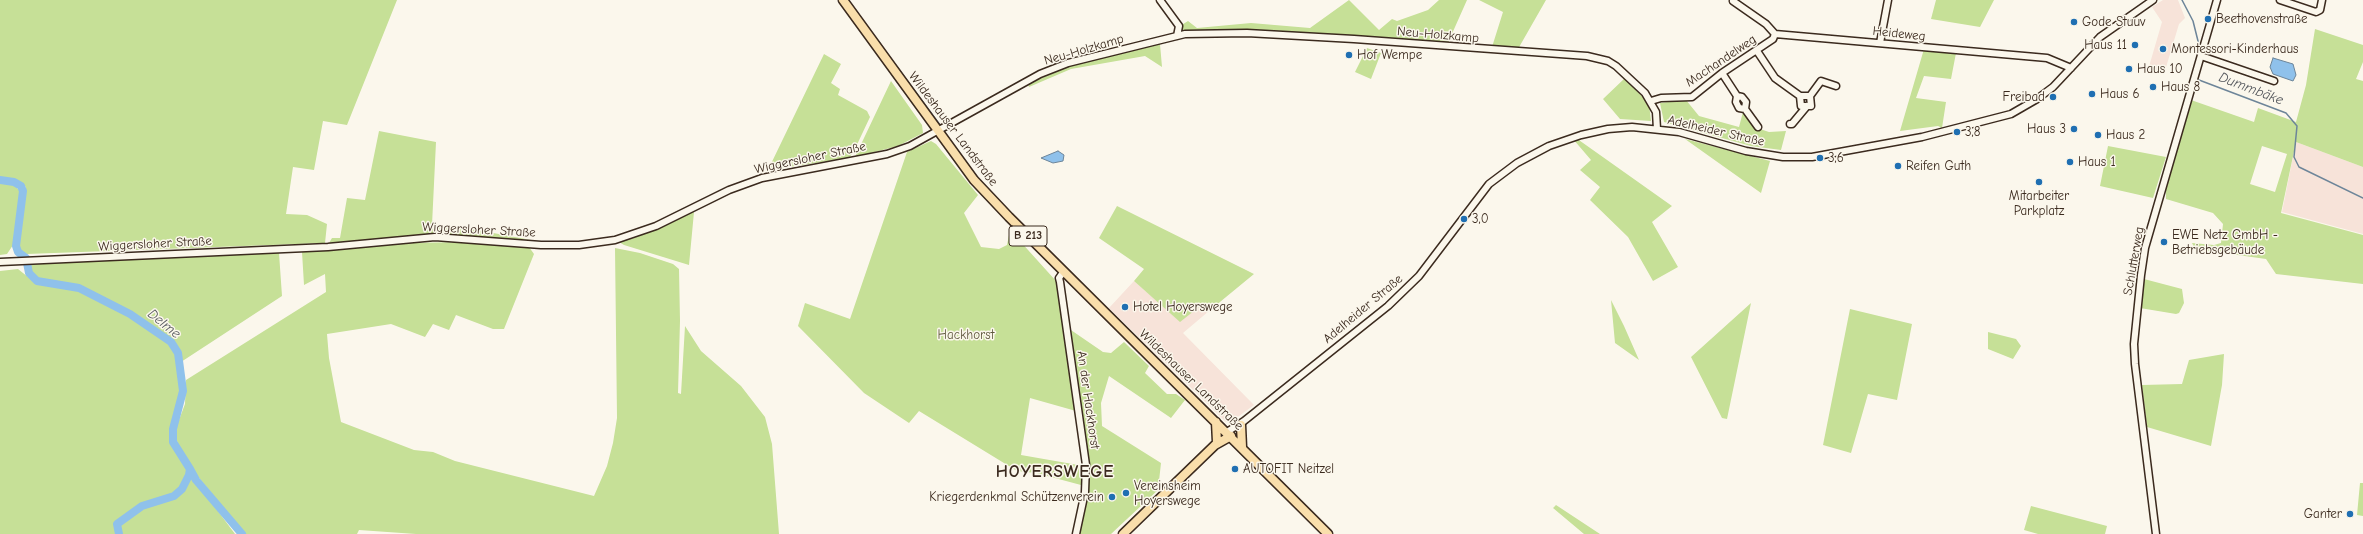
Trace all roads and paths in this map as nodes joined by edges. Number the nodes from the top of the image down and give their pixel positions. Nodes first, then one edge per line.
1 (843, 0) edge
2 (1160, 0) edge
3 (1888, 0) edge
4 (2153, 0) edge
5 (2217, 0) edge
6 (2280, 0) edge
7 (2322, 0) edge
8 (1733, 1) dead end
9 (1775, 34) junction
10 (1177, 36) junction
11 (1880, 43) junction
12 (1757, 51) junction
13 (2201, 56) junction
14 (2071, 68) junction
15 (1722, 73) junction
16 (2274, 81) dead end
17 (1836, 86) dead end
18 (1800, 96) junction
19 (1810, 96) junction
20 (1651, 101) junction
21 (1807, 106) junction
22 (1790, 124) dead end
23 (1758, 126) dead end
24 (1657, 128) junction
25 (938, 132) junction
26 (0, 262) edge
27 (1064, 271) junction
28 (1216, 422) junction
29 (1242, 423) junction
30 (1229, 434) junction
31 (1216, 444) junction
32 (1242, 448) junction
33 (1076, 534) edge
34 (1124, 534) edge
35 (1328, 534) edge
36 (2156, 534) edge

1 - 25 main road, Wildeshauser Landstraße / B 213
2 - 10 street
3 - 11 street
4 - 14 street, Adelheider Straße
5 - 13 street, Schlutterweg
6 - 7 street
8 - 9 street
9 - 11 street, Heideweg
9 - 12 street, Machandelweg
10 - 20 street, Neu-Holzkamp
10 - 25 street, Neu-Holzkamp
11 - 14 street, Heideweg
12 - 15 street, Machandelweg
12 - 18 street
13 - 16 street
13 - 36 street, Schlutterweg
14 - 24 street, Adelheider Straße
15 - 20 street, Machandelweg
15 - 23 street
17 - 19 street
18 - 19 street
18 - 21 street
19 - 21 street
20 - 24 street, Neu-Holzkamp
21 - 22 street
24 - 29 street, Adelheider Straße
25 - 26 street, Wiggersloher Straße
25 - 27 main road, Wildeshauser Landstraße / B 213
27 - 28 main road, Wildeshauser Landstraße / B 213
27 - 33 street, An der Hackhorst
28 - 30 main road, Wildeshauser Landstraße / B 213
28 - 31 main road
29 - 30 street, Adelheider Straße
29 - 32 main road
30 - 31 main road
30 - 32 main road, Wildeshauser Landstraße / B 213
31 - 34 main road
32 - 35 main road, Wildeshauser Landstraße / B 213

